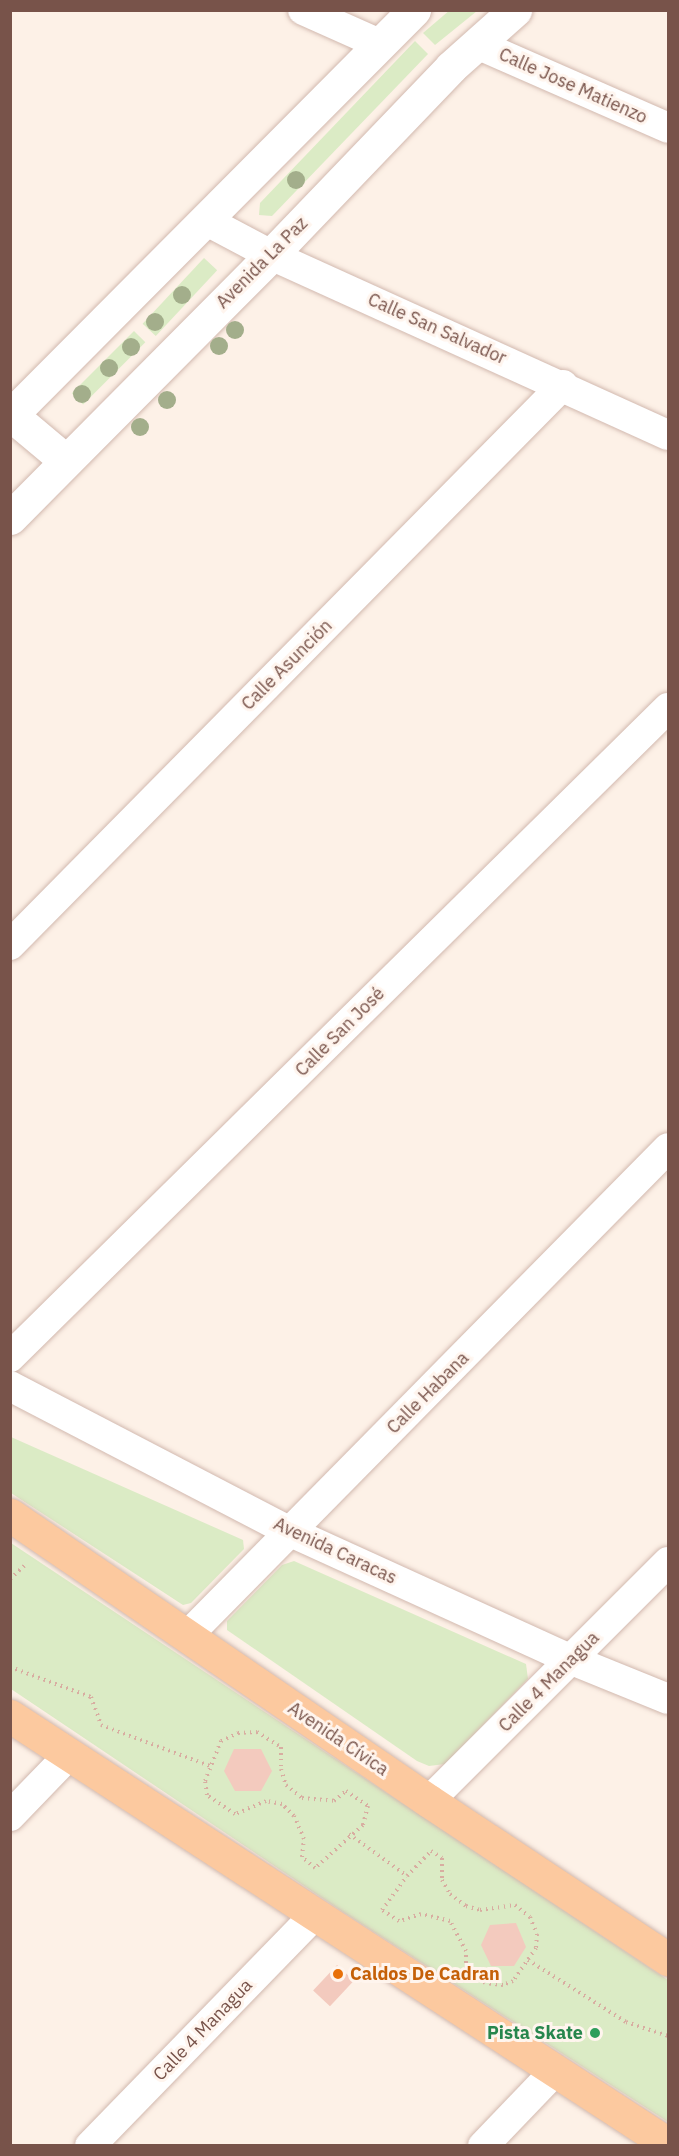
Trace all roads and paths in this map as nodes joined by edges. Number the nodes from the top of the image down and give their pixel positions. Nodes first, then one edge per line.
1 (303, 10) edge
2 (414, 10) edge
3 (516, 10) edge
4 (377, 44) junction
5 (477, 44) junction
6 (669, 128) edge
7 (207, 222) junction
8 (271, 255) junction
9 (563, 385) junction
10 (11, 415) edge
11 (669, 435) edge
12 (66, 461) junction
13 (10, 518) edge
14 (669, 708) edge
15 (10, 945) edge
16 (669, 1148) edge
17 (10, 1357) edge
18 (10, 1386) edge
19 (10, 1515) edge
20 (291, 1532) junction
21 (669, 1562) edge
22 (24, 1565) dead end
23 (11, 1579) edge
24 (187, 1636) junction
25 (572, 1660) junction
26 (10, 1667) edge
27 (669, 1699) edge
28 (10, 1716) edge
29 (69, 1755) junction
30 (210, 1766) junction
31 (429, 1801) junction
32 (10, 1816) edge
33 (349, 1834) junction
34 (407, 1876) junction
35 (315, 1915) junction
36 (669, 1959) edge
37 (528, 1960) junction
38 (669, 2036) edge
39 (555, 2071) junction
40 (669, 2144) edge
41 (90, 2145) edge
42 (483, 2145) edge

1 - 4 street
2 - 4 main road
3 - 5 main road, Avenida La Paz
4 - 7 main road
5 - 6 street, Calle Jose Matienzo
5 - 8 main road, Avenida La Paz
7 - 8 street, Calle San Salvador
7 - 10 main road
8 - 9 street, Calle San Salvador
8 - 12 main road, Avenida La Paz
9 - 11 street, Calle San Salvador
9 - 15 street, Calle Asunción
10 - 12 main road
12 - 13 main road, Avenida La Paz
14 - 17 street, Calle San José
16 - 20 street, Calle Habana
18 - 20 street, Avenida Caracas
19 - 24 main road, Avenida Cívica
20 - 24 street, Calle Habana
20 - 25 street, Avenida Caracas
21 - 25 street, Calle 4 Managua
22 - 23 path
24 - 31 main road, Avenida Cívica
25 - 27 street, Avenida Caracas
25 - 31 street, Calle 4 Managua
26 - 30 path
28 - 29 main road
29 - 32 street
29 - 35 main road
30 - 33 path
30 - 33 path
31 - 36 main road, Avenida Cívica
33 - 34 path
34 - 37 path
34 - 37 path
35 - 39 main road
35 - 41 street, Calle 4 Managua
37 - 38 path
39 - 40 main road
39 - 42 street

